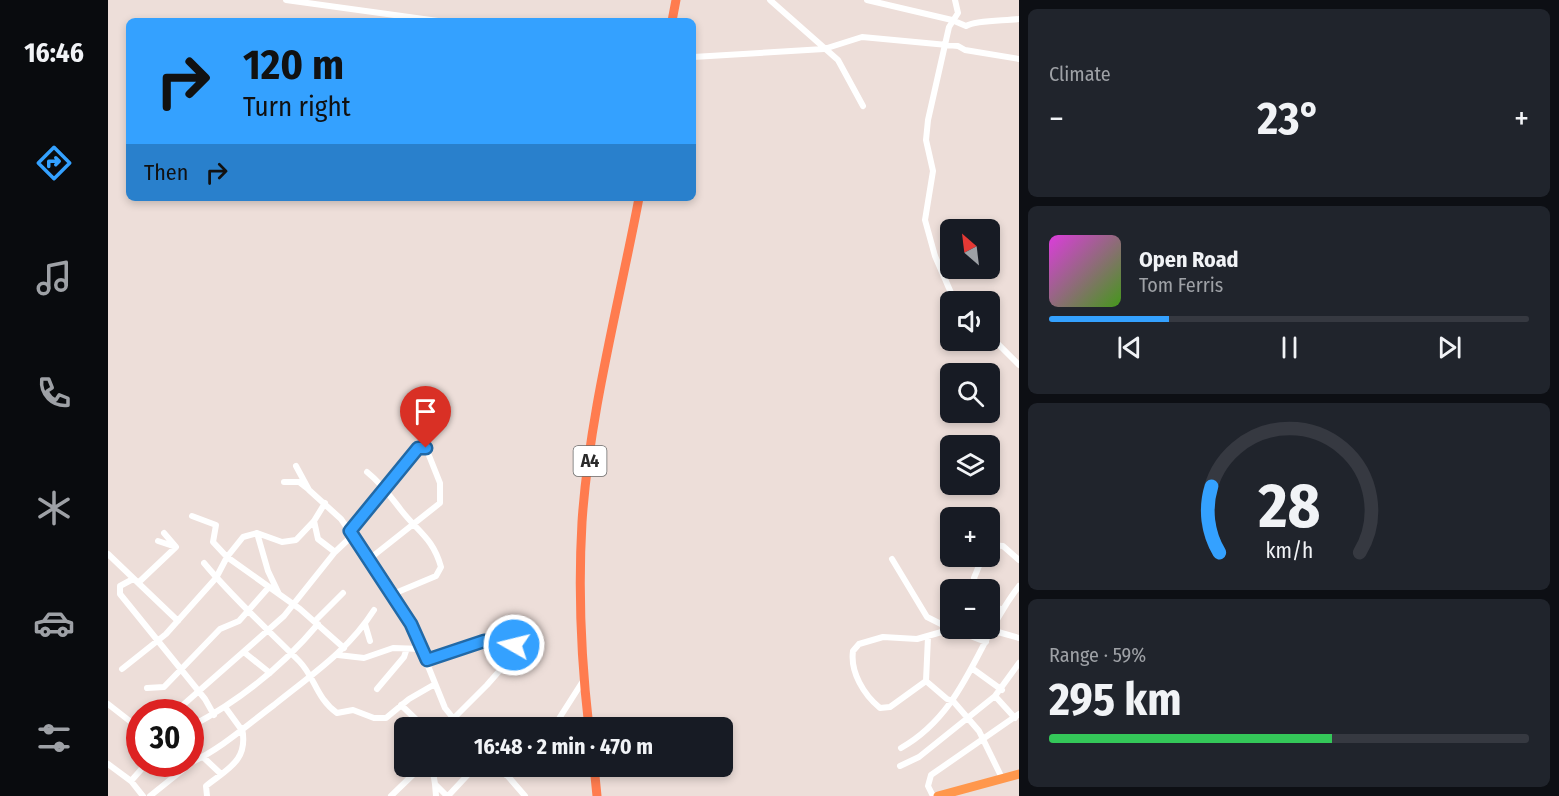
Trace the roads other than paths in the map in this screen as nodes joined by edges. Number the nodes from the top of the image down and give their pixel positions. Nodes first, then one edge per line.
1 (286, 0) edge
2 (676, 0) edge
3 (770, 0) edge
4 (867, 0) edge
5 (955, 0) edge
6 (416, 18) edge
7 (673, 18) edge
8 (1019, 19) edge
9 (952, 20) junction
10 (947, 45) junction
11 (826, 49) junction
12 (696, 57) edge
13 (1019, 59) edge
14 (863, 106) dead end
15 (638, 201) edge
16 (950, 291) edge
17 (1000, 346) edge
18 (1019, 365) edge
19 (296, 466) dead end
20 (367, 472) dead end
21 (284, 482) dead end
22 (385, 486) junction
23 (309, 490) junction
24 (325, 503) junction
25 (192, 516) dead end
26 (314, 521) junction
27 (414, 525) junction
28 (257, 533) junction
29 (351, 533) junction
30 (164, 534) dead end
31 (158, 541) dead end
32 (1000, 546) edge
33 (176, 547) junction
34 (335, 552) junction
35 (108, 554) edge
36 (227, 557) junction
37 (892, 559) dead end
38 (368, 560) junction
39 (1019, 560) edge
40 (204, 563) dead end
41 (216, 578) junction
42 (136, 581) junction
43 (1019, 586) edge
44 (269, 588) junction
45 (343, 593) dead end
46 (280, 594) junction
47 (393, 594) junction
48 (294, 605) junction
49 (374, 610) dead end
50 (1000, 610) edge
51 (249, 611) junction
52 (178, 621) junction
53 (316, 623) junction
54 (940, 623) edge
55 (365, 624) junction
56 (270, 630) junction
57 (940, 633) edge
58 (1000, 633) edge
59 (928, 637) junction
60 (1019, 638) edge
61 (978, 639) edge
62 (987, 639) edge
63 (370, 641) dead end
64 (157, 642) junction
65 (986, 642) junction
66 (344, 648) junction
67 (422, 649) junction
68 (406, 651) junction
69 (245, 653) junction
70 (292, 655) junction
71 (338, 655) junction
72 (427, 660) junction
73 (1019, 663) edge
74 (122, 669) dead end
75 (973, 669) junction
76 (182, 670) junction
77 (270, 673) junction
78 (309, 679) junction
79 (583, 681) junction
80 (926, 681) junction
81 (435, 684) junction
82 (147, 688) dead end
83 (377, 689) dead end
84 (1002, 690) junction
85 (199, 693) junction
86 (995, 696) junction
87 (191, 699) edge
88 (953, 701) junction
89 (108, 704) edge
90 (401, 705) junction
91 (225, 707) junction
92 (214, 715) junction
93 (1017, 716) edge
94 (413, 717) edge
95 (453, 717) edge
96 (463, 717) edge
97 (560, 717) edge
98 (588, 717) edge
99 (967, 717) junction
100 (126, 718) edge
101 (204, 720) edge
102 (242, 729) junction
103 (982, 739) junction
104 (901, 748) dead end
105 (204, 756) edge
106 (204, 758) edge
107 (108, 764) edge
108 (900, 766) dead end
109 (220, 774) junction
110 (1019, 774) edge
111 (135, 777) edge
112 (172, 777) edge
113 (411, 777) edge
114 (434, 777) edge
115 (462, 777) edge
116 (508, 777) edge
117 (595, 777) edge
118 (1002, 778) junction
119 (1019, 780) edge
120 (131, 781) junction
121 (435, 784) junction
122 (143, 796) edge
123 (150, 796) edge
124 (207, 796) edge
125 (391, 796) edge
126 (436, 796) edge
127 (447, 796) edge
128 (525, 796) edge
129 (597, 796) edge
130 (933, 796) edge
131 (938, 796) edge
132 (960, 796) edge

1 - 6 street
2 - 7 highway
3 - 11 street
4 - 9 street
5 - 9 street
8 - 9 street
9 - 10 street
10 - 11 street
10 - 13 street
10 - 16 street
11 - 12 street
11 - 14 street
15 - 79 highway, A4
17 - 18 street
19 - 23 street
20 - 22 street
21 - 23 street
22 - 27 street
22 - 27 street
22 - 29 street
23 - 24 street
24 - 26 street
24 - 29 street
25 - 36 street
26 - 28 street
26 - 34 street
27 - 38 street
27 - 47 street
28 - 36 street
28 - 46 street
29 - 34 street
29 - 38 street
30 - 33 street
31 - 33 street
32 - 39 street
33 - 42 street
34 - 48 street
35 - 42 street
36 - 41 street
36 - 44 street
37 - 54 street
38 - 47 street
40 - 41 street
41 - 51 street
41 - 52 street
42 - 52 street
42 - 64 street
43 - 50 street
44 - 46 street
44 - 51 street
45 - 53 street
46 - 48 street
47 - 67 street
48 - 53 street
48 - 56 street
49 - 55 street
51 - 56 street
51 - 76 street
52 - 64 street
53 - 66 street
53 - 70 street
55 - 63 street
55 - 66 street
56 - 69 street
56 - 70 street
57 - 59 street
58 - 60 street
59 - 80 street
59 - 80 street
61 - 65 street
62 - 65 street
64 - 74 street
64 - 76 street
65 - 75 street
66 - 71 street
67 - 68 street
67 - 72 street
68 - 71 street
68 - 83 street
69 - 77 street
69 - 85 street
70 - 77 street
70 - 78 street
71 - 78 street
72 - 81 street
72 - 96 street
73 - 84 street
75 - 84 street
75 - 88 street
76 - 82 street
76 - 85 street
77 - 91 street
78 - 90 street
78 - 102 street
79 - 97 street
79 - 98 highway, A4
80 - 88 street
81 - 90 street
81 - 95 street
84 - 86 street
85 - 87 street
85 - 92 street
86 - 93 street
86 - 99 street
88 - 99 street
88 - 104 street
89 - 100 street
90 - 94 street
91 - 92 street
91 - 102 street
92 - 101 street
93 - 103 street
99 - 103 street
99 - 108 street
102 - 105 street
102 - 109 street
103 - 118 street
103 - 130 street
106 - 109 street
107 - 120 street
109 - 124 street
110 - 118 main road
111 - 120 street
112 - 123 street
113 - 125 street
114 - 121 street
115 - 127 street
116 - 128 street
117 - 129 highway
118 - 131 main road
119 - 132 main road
120 - 122 street
121 - 126 street
121 - 127 street

